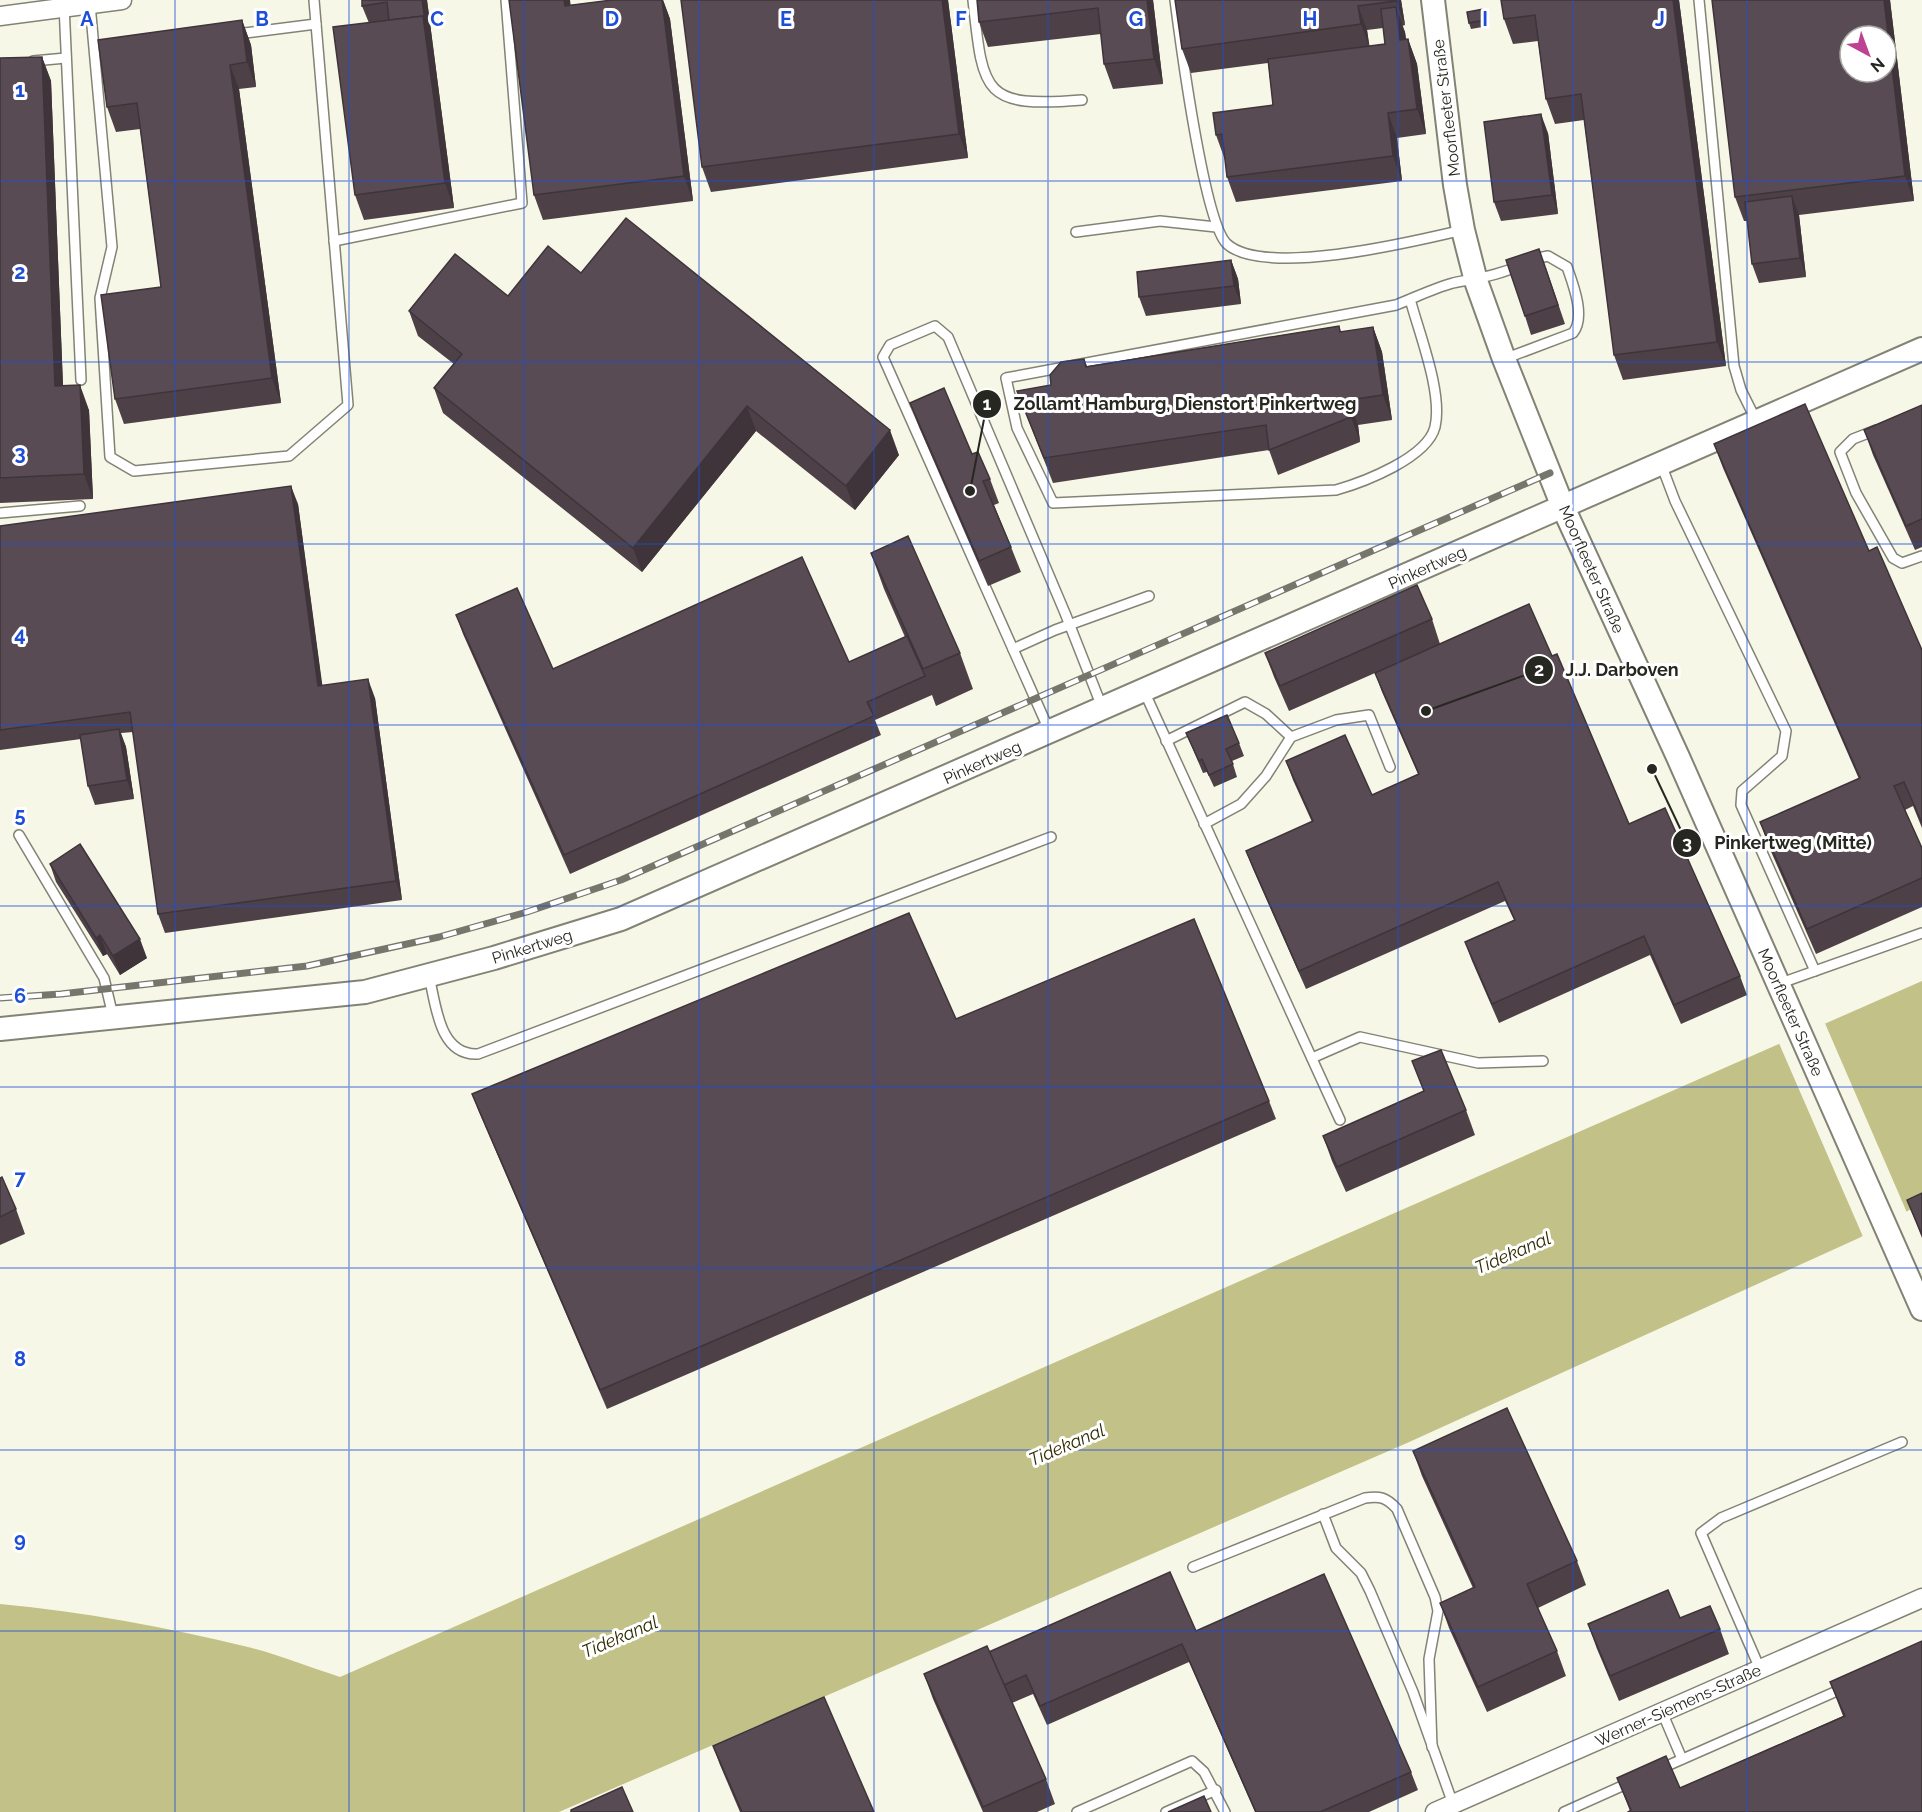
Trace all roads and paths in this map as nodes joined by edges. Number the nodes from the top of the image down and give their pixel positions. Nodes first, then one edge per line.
1 (122, 0) edge
2 (314, 0) edge
3 (506, 0) edge
4 (973, 0) edge
5 (1175, 0) edge
6 (1433, 0) edge
7 (1699, 0) edge
8 (64, 4) edge
9 (90, 4) junction
10 (0, 16) edge
11 (316, 24) junction
12 (222, 36) edge
13 (106, 52) edge
14 (94, 53) junction
15 (66, 58) junction
16 (22, 62) edge
17 (1082, 100) dead end
18 (1216, 227) junction
19 (1463, 230) junction
20 (1076, 232) dead end
21 (334, 241) junction
22 (1476, 281) junction
23 (1410, 299) junction
24 (1922, 349) edge
25 (1504, 359) junction
26 (81, 380) dead end
27 (1757, 422) junction
28 (1882, 427) edge
29 (1661, 464) junction
30 (80, 506) dead end
31 (1563, 507) junction
32 (0, 513) edge
33 (1922, 556) edge
34 (1149, 596) dead end
35 (1070, 624) junction
36 (1013, 649) junction
37 (1144, 691) junction
38 (1102, 709) junction
39 (1050, 732) junction
40 (1291, 737) junction
41 (1166, 741) junction
42 (1390, 768) dead end
43 (1204, 824) junction
44 (19, 835) dead end
45 (1051, 837) dead end
46 (1922, 933) edge
47 (1815, 971) junction
48 (429, 975) junction
49 (1778, 984) junction
50 (113, 1019) junction
51 (0, 1029) edge
52 (1312, 1058) junction
53 (1543, 1061) dead end
54 (1341, 1120) dead end
55 (1922, 1309) edge
56 (1902, 1442) dead end
57 (1323, 1514) junction
58 (1193, 1567) dead end
59 (1922, 1598) edge
60 (1760, 1669) junction
61 (1857, 1683) edge
62 (1662, 1712) junction
63 (1432, 1747) junction
64 (1682, 1759) junction
65 (1650, 1773) edge
66 (1639, 1778) edge
67 (1216, 1790) junction
68 (1454, 1804) junction
69 (1077, 1812) edge
70 (1166, 1812) edge
71 (1225, 1812) edge
72 (1435, 1812) edge
73 (1564, 1812) edge

1 - 9 street
2 - 11 lane
3 - 21 lane
4 - 17 lane
5 - 18 lane
6 - 19 street, Moorfleeter Straße
7 - 27 lane
8 - 9 street
8 - 10 street
8 - 15 lane
9 - 14 lane
11 - 12 lane
11 - 21 lane
13 - 14 lane
14 - 21 lane
15 - 16 lane
15 - 26 lane
18 - 19 lane
18 - 20 lane
19 - 22 street, Moorfleeter Straße
22 - 23 lane
22 - 25 street, Moorfleeter Straße
22 - 25 lane
23 - 23 lane
24 - 27 street, Pinkertweg
25 - 31 street, Moorfleeter Straße
27 - 29 street, Pinkertweg
28 - 33 lane
29 - 31 street, Pinkertweg
29 - 47 lane
30 - 32 lane
31 - 37 street, Pinkertweg
31 - 49 street, Moorfleeter Straße
34 - 35 lane
35 - 36 lane
35 - 36 lane
35 - 38 lane
36 - 39 lane
37 - 38 street, Pinkertweg
37 - 41 lane
38 - 39 street, Pinkertweg
39 - 48 street, Pinkertweg
40 - 41 lane
40 - 42 lane
40 - 43 lane
41 - 43 lane
43 - 52 lane
44 - 50 lane
45 - 48 lane
46 - 47 lane
47 - 49 lane
48 - 50 street, Pinkertweg
49 - 55 street, Moorfleeter Straße
50 - 51 street, Pinkertweg
52 - 53 lane
52 - 54 lane
56 - 60 lane
57 - 58 lane
57 - 63 lane
57 - 63 lane
59 - 60 street, Werner-Siemens-Straße
60 - 62 street, Werner-Siemens-Straße
61 - 64 lane
62 - 64 lane
62 - 68 street, Werner-Siemens-Straße
63 - 68 lane
64 - 65 lane
66 - 73 lane
67 - 69 lane
67 - 70 lane
67 - 71 lane
68 - 72 street, Werner-Siemens-Straße

